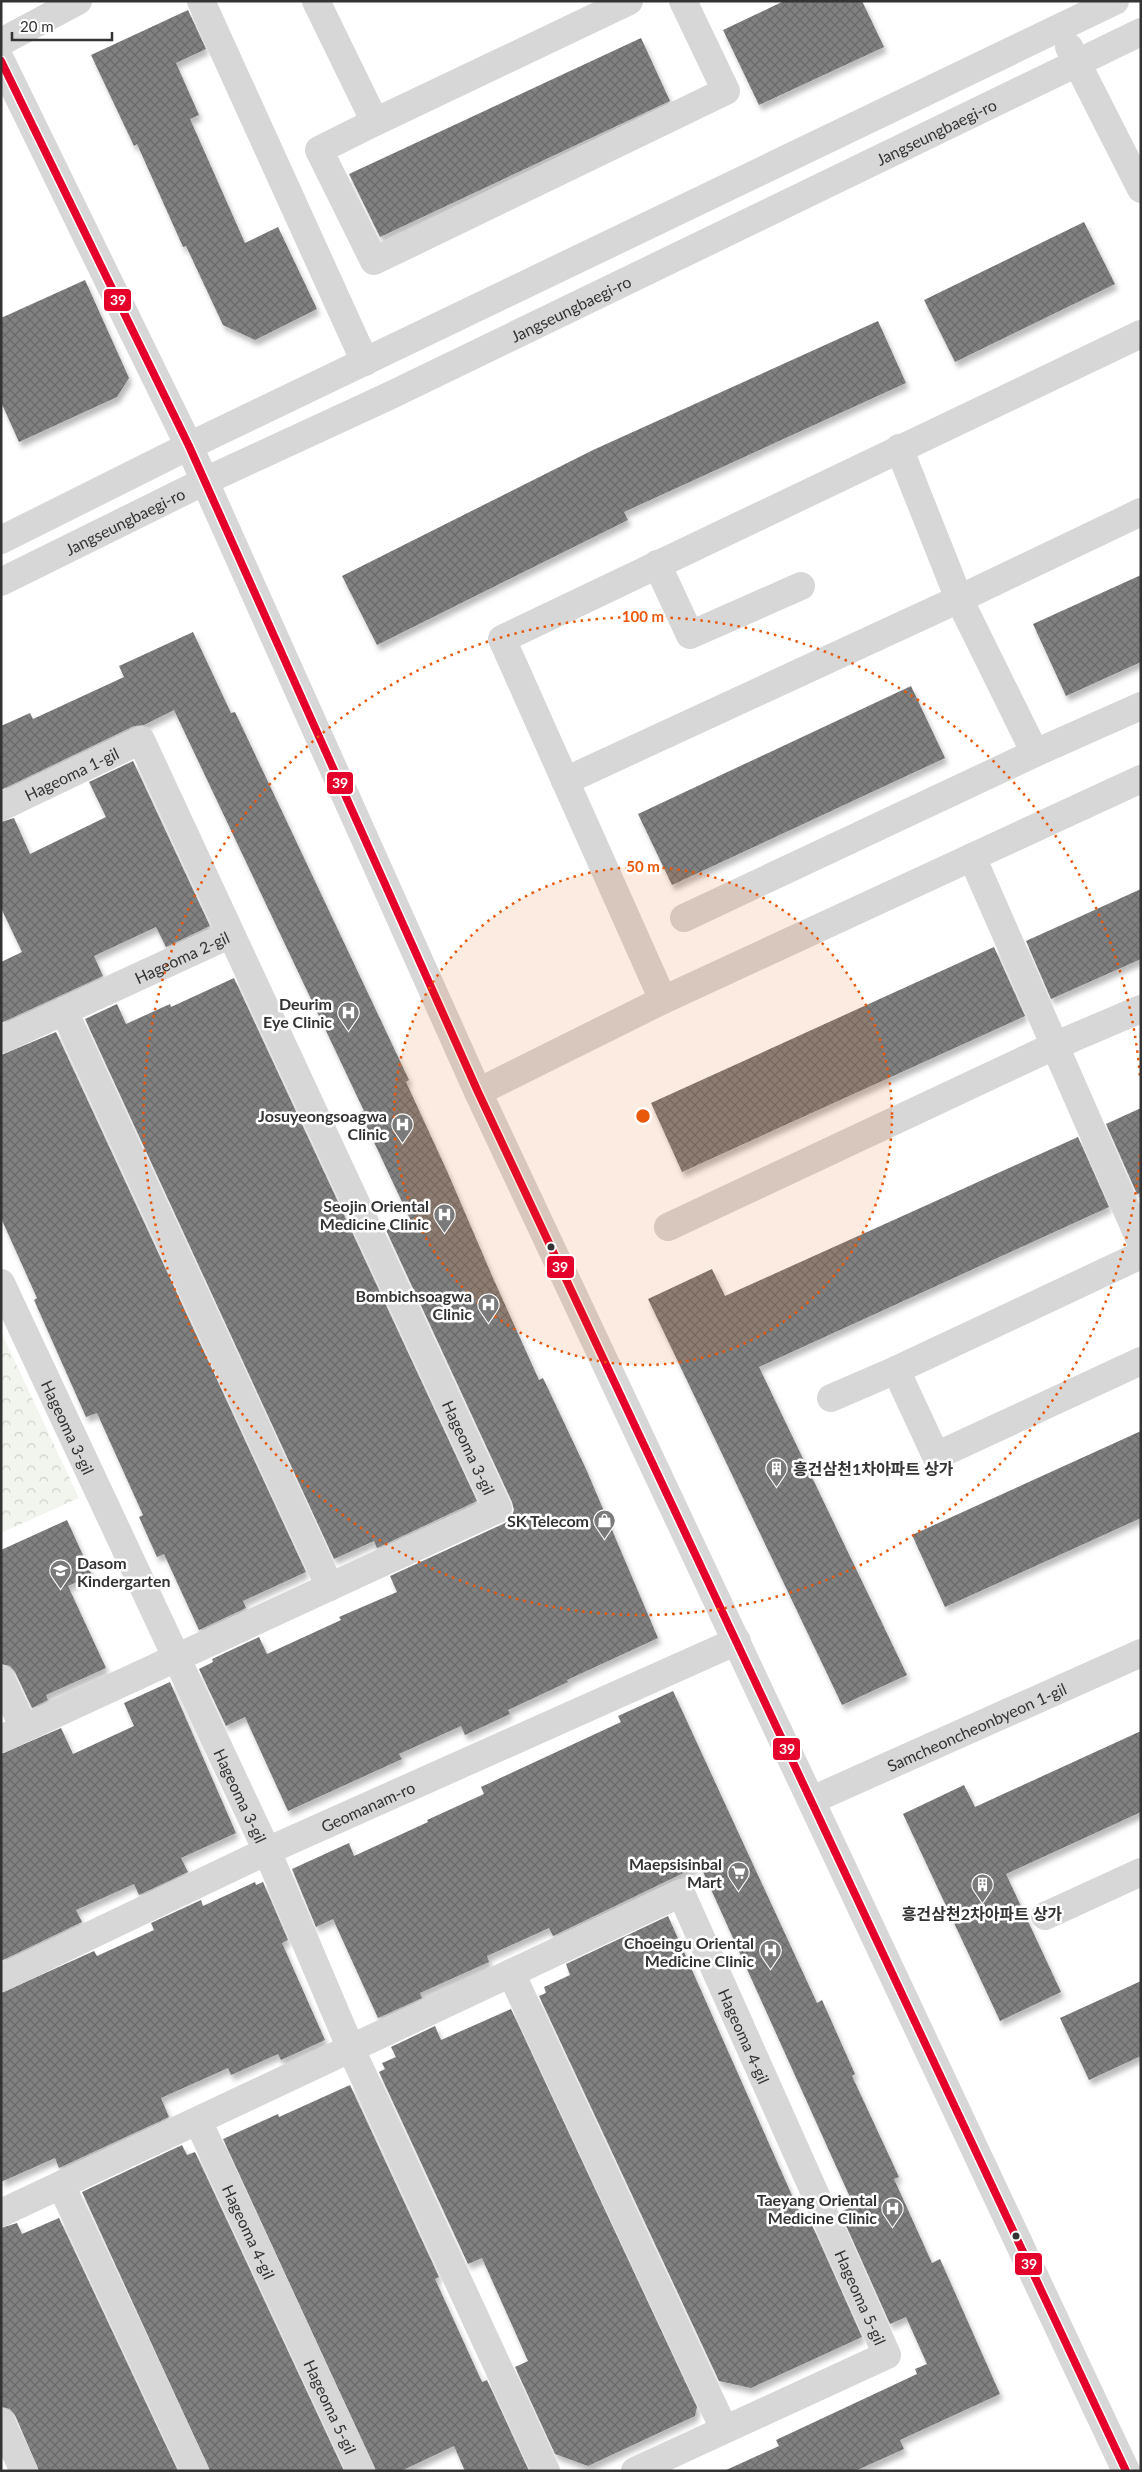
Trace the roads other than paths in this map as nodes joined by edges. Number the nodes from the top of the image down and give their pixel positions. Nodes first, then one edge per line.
1 (78, 1) edge
2 (201, 1) edge
3 (316, 1) edge
4 (629, 1) edge
5 (684, 1) edge
6 (1115, 1) edge
7 (1060, 28) junction
8 (1141, 32) edge
9 (1, 42) edge
10 (1, 61) edge
11 (1077, 63) junction
12 (375, 122) junction
13 (1141, 189) edge
14 (1141, 334) edge
15 (365, 362) junction
16 (190, 446) junction
17 (899, 448) junction
18 (205, 481) junction
19 (1141, 512) edge
20 (1, 540) edge
21 (657, 564) junction
22 (1, 582) edge
23 (801, 586) dead end
24 (959, 599) junction
25 (1141, 706) edge
26 (1035, 753) junction
27 (1141, 779) edge
28 (565, 781) junction
29 (1, 807) edge
30 (972, 857) junction
31 (684, 918) dead end
32 (230, 934) junction
33 (663, 1000) junction
34 (1141, 1009) edge
35 (64, 1011) junction
36 (1, 1040) edge
37 (1054, 1046) junction
38 (478, 1092) junction
39 (363, 1219) joint
40 (668, 1227) dead end
41 (1141, 1242) edge
42 (1141, 1255) edge
43 (1, 1283) edge
44 (1141, 1361) edge
45 (896, 1370) junction
46 (831, 1398) dead end
47 (330, 1587) junction
48 (737, 1641) junction
49 (1141, 1653) edge
50 (177, 1658) junction
51 (1, 1679) edge
52 (13, 1734) edge
53 (812, 1800) junction
54 (267, 1851) junction
55 (1141, 1872) edge
56 (1044, 1916) dead end
57 (511, 1973) junction
58 (1, 1978) edge
59 (351, 2049) junction
60 (198, 2121) junction
61 (786, 2129) joint
62 (61, 2185) junction
63 (1, 2213) edge
64 (301, 2342) joint
65 (1, 2422) edge
66 (724, 2429) junction
67 (24, 2471) edge
68 (195, 2471) edge
69 (361, 2471) edge
70 (546, 2471) edge
71 (635, 2471) edge
72 (1126, 2471) edge

1 - 9 street
2 - 15 street
3 - 12 street
4 - 12 street
5 - 12 street
6 - 7 street
7 - 11 street
7 - 15 street
8 - 11 street, Jangseungbaegi-ro
10 - 16 street
11 - 13 street
11 - 18 street, Jangseungbaegi-ro
14 - 17 street
15 - 16 street
16 - 18 street
16 - 20 street
17 - 21 street
17 - 24 street
18 - 22 street, Jangseungbaegi-ro
18 - 38 street
19 - 24 street
21 - 23 street
21 - 28 street
24 - 26 street
24 - 28 street
25 - 26 street
26 - 31 street
27 - 30 street
28 - 33 street
29 - 32 street, Hageoma 1-gil
30 - 33 street
30 - 37 street
32 - 35 street, Hageoma 2-gil
32 - 39 street, Hageoma 2-gil
33 - 38 street
34 - 37 street
35 - 36 street, Hageoma 2-gil
35 - 47 street
37 - 40 street
37 - 41 street
38 - 48 street
39 - 47 street, Hageoma 3-gil
42 - 45 street
43 - 50 street, Hageoma 3-gil
44 - 45 street
45 - 46 street
47 - 50 street, Hageoma 3-gil
48 - 53 street
48 - 54 street, Geomanam-ro
49 - 53 street, Samcheoncheonbyeon 1-gil
50 - 52 street, Hageoma 3-gil
50 - 54 street, Hageoma 3-gil
51 - 52 street, Hageoma 3-gil
53 - 72 street
54 - 58 street, Geomanam-ro
54 - 59 street
55 - 56 street
57 - 59 street, Hageoma 4-gil
57 - 61 street, Hageoma 4-gil
57 - 66 street
59 - 60 street, Hageoma 4-gil
59 - 70 street
60 - 62 street, Hageoma 4-gil
60 - 64 street, Hageoma 4-gil
61 - 66 street, Hageoma 5-gil
62 - 63 street, Hageoma 4-gil
62 - 68 street
64 - 69 street, Hageoma 5-gil
65 - 67 street
66 - 71 street, Hageoma 5-gil

